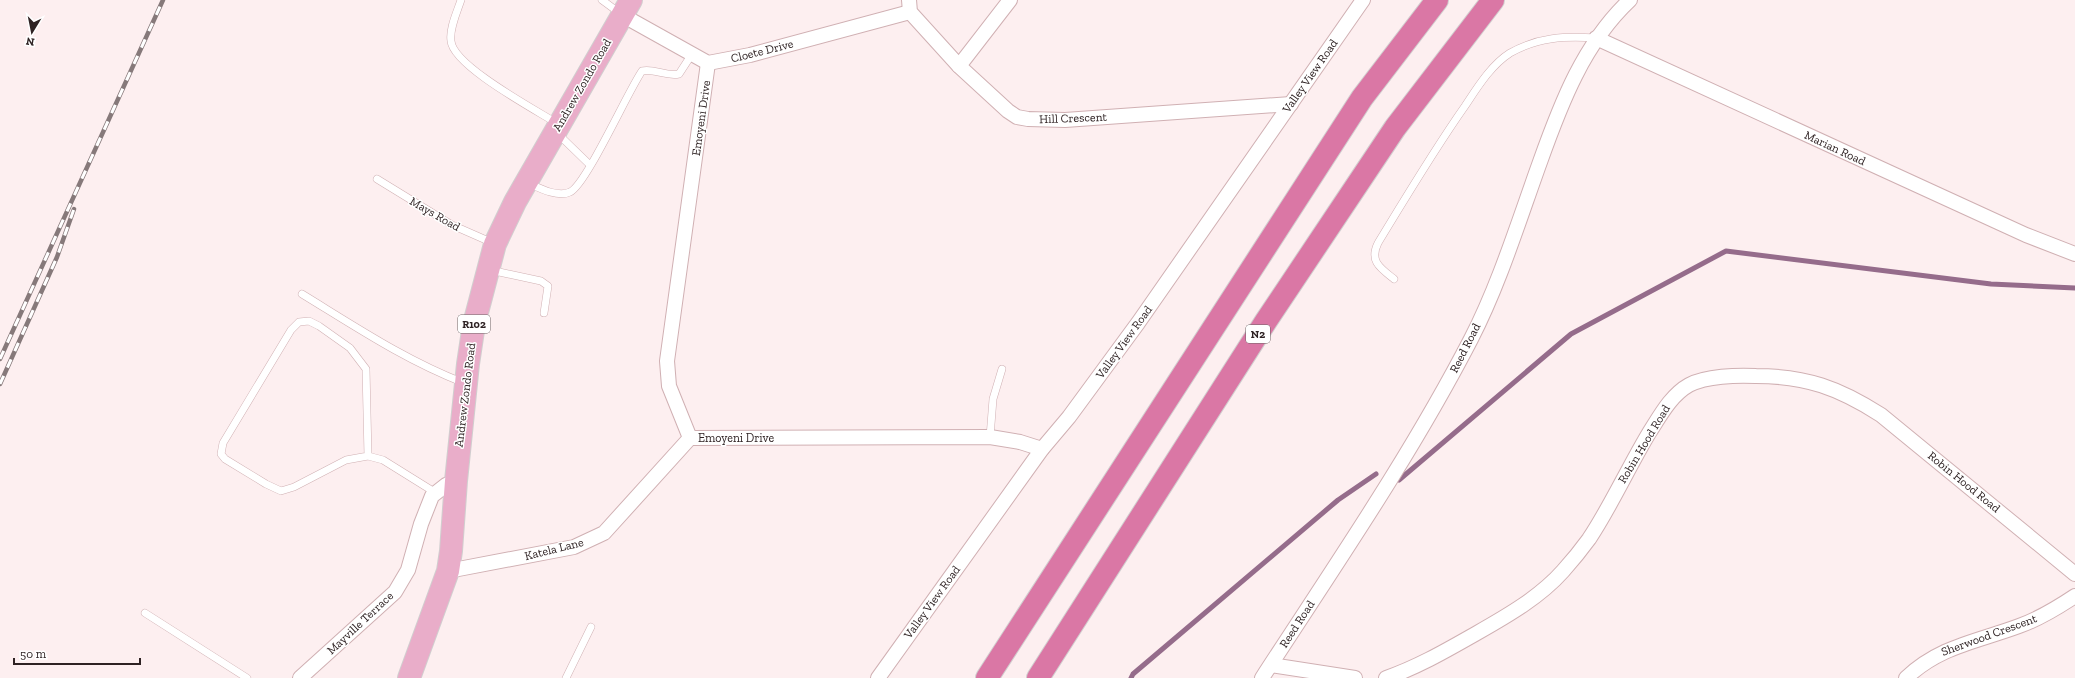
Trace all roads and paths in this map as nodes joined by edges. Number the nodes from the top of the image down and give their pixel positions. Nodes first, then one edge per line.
1 (461, 0) edge
2 (602, 0) edge
3 (1010, 0) edge
4 (1363, 0) edge
5 (1437, 0) edge
6 (1493, 0) edge
7 (1630, 0) edge
8 (910, 6) edge
9 (627, 8) edge
10 (1596, 38) junction
11 (692, 54) junction
12 (708, 63) junction
13 (959, 66) junction
14 (1292, 104) junction
15 (558, 128) junction
16 (590, 165) junction
17 (377, 179) dead end
18 (526, 183) junction
19 (495, 244) junction
20 (2075, 254) edge
21 (488, 269) junction
22 (1394, 279) dead end
23 (302, 294) dead end
24 (544, 313) dead end
25 (1002, 369) dead end
26 (466, 384) junction
27 (990, 437) junction
28 (690, 438) junction
29 (1042, 449) junction
30 (368, 456) junction
31 (456, 480) junction
32 (436, 493) junction
33 (448, 571) junction
34 (2075, 574) edge
35 (2075, 596) edge
36 (145, 613) dead end
37 (591, 627) dead end
38 (1271, 665) junction
39 (248, 678) edge
40 (300, 678) edge
41 (409, 678) edge
42 (566, 678) edge
43 (878, 678) edge
44 (987, 678) edge
45 (1038, 678) edge
46 (1262, 678) edge
47 (1355, 678) edge
48 (1386, 678) edge
49 (1906, 678) edge

1 - 15 lane
2 - 9 lane
3 - 13 street
4 - 14 street, Valley View Road
5 - 44 highway
6 - 45 highway, N2
7 - 10 street, Reed Road
8 - 12 street, Cloete Drive
8 - 13 street, Hill Crescent
9 - 11 street
9 - 15 main road, Andrew Zondo Road / R102
10 - 20 street, Marian Road
10 - 22 lane
10 - 38 street, Reed Road
11 - 12 street
11 - 16 lane
12 - 28 street, Emoyeni Drive
13 - 14 street, Hill Crescent
14 - 29 street, Valley View Road
15 - 16 lane
15 - 18 main road, Andrew Zondo Road / R102
16 - 18 lane
17 - 19 lane, Mays Road
18 - 19 main road, Andrew Zondo Road / R102
19 - 21 main road, Andrew Zondo Road / R102
21 - 24 lane
21 - 26 main road, Andrew Zondo Road / R102
23 - 26 lane
25 - 27 lane
26 - 31 main road, Andrew Zondo Road / R102
27 - 28 street, Emoyeni Drive
27 - 29 street, Emoyeni Drive
28 - 33 street, Katela Lane
29 - 43 street, Valley View Road
30 - 30 lane
30 - 32 lane
31 - 32 street, Mayville Terrace
31 - 33 main road, Andrew Zondo Road / R102
32 - 40 street, Mayville Terrace
33 - 41 main road, Andrew Zondo Road / R102
34 - 48 street, Robin Hood Road
35 - 49 street, Sherwood Crescent
36 - 39 lane
37 - 42 lane
38 - 46 street, Reed Road
38 - 47 street

